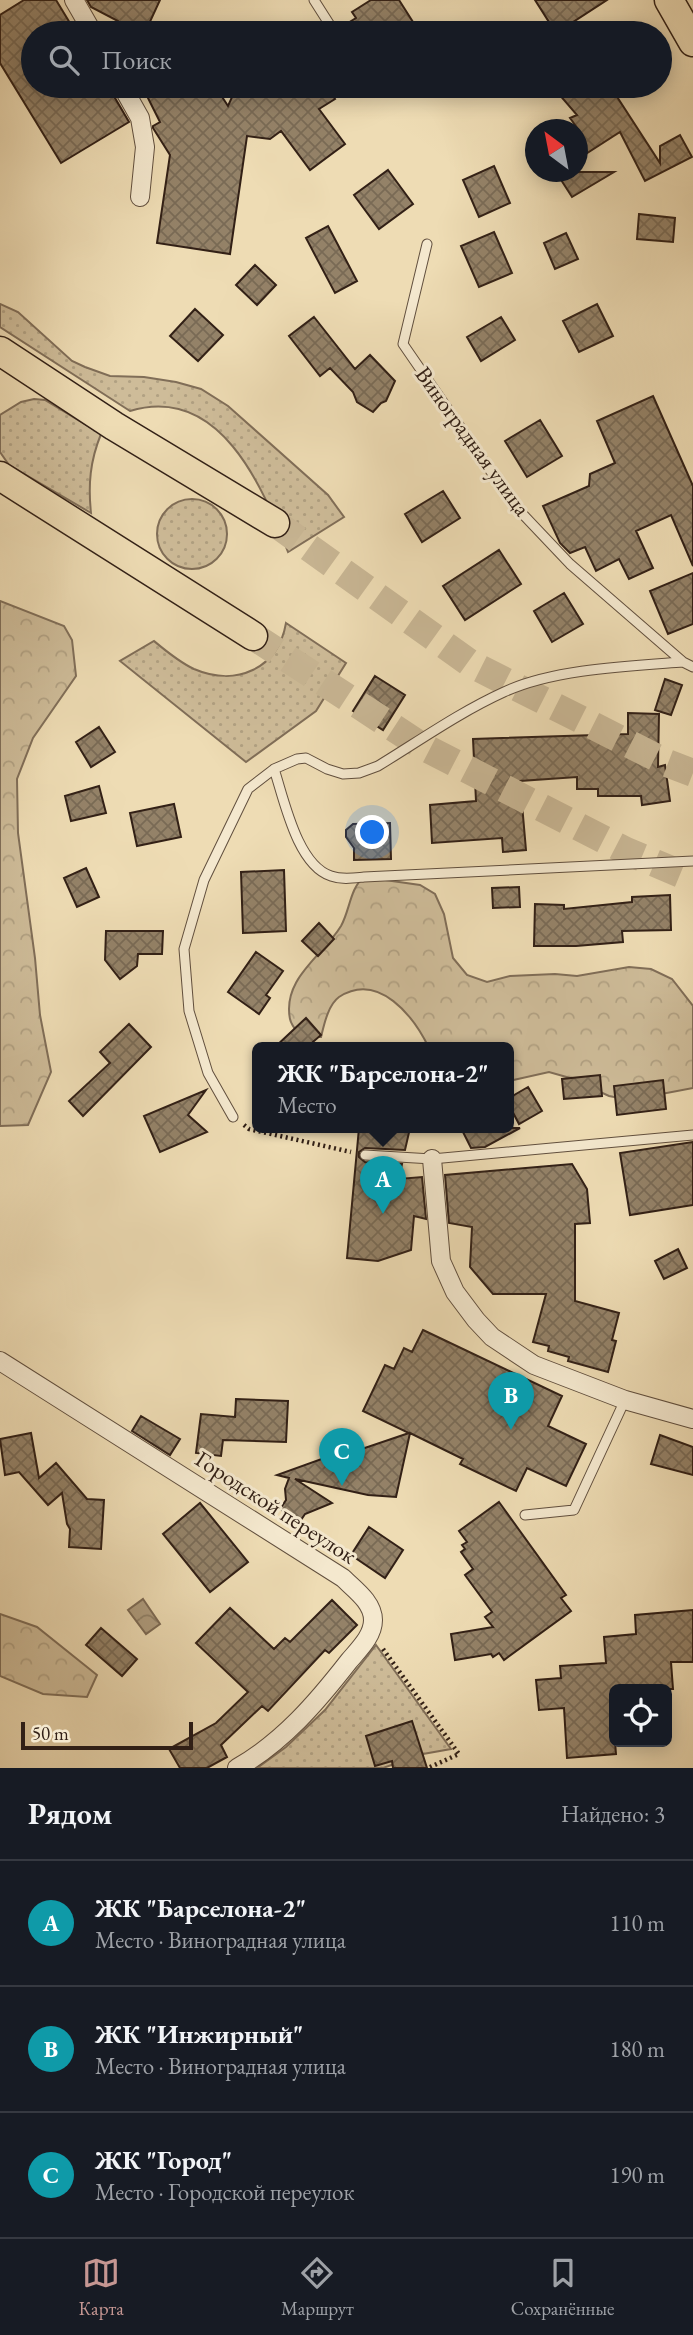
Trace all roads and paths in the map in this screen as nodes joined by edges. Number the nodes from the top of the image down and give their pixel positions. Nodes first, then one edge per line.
1 (74, 0) edge
2 (314, 0) edge
3 (669, 0) edge
4 (86, 21) edge
5 (327, 21) edge
6 (692, 39) edge
7 (129, 98) edge
8 (140, 197) dead end
9 (427, 244) dead end
10 (0, 351) edge
11 (0, 476) edge
12 (275, 523) tunnel mouth
13 (253, 636) tunnel mouth
14 (683, 662) junction
15 (693, 667) edge
16 (274, 769) junction
17 (693, 861) edge
18 (233, 1117) joint
19 (252, 1130) edge
20 (267, 1133) edge
21 (693, 1135) edge
22 (365, 1155) joint
23 (432, 1159) junction
24 (0, 1361) edge
25 (625, 1401) junction
26 (693, 1419) edge
27 (525, 1515) dead end
28 (371, 1633) junction
29 (237, 1768) edge
30 (428, 1768) edge

1 - 4 street
2 - 5 lane
3 - 6 main road
7 - 8 street
9 - 14 lane, Виноградная улица
10 - 12 main road
11 - 13 main road
14 - 15 lane, Виноградная улица
14 - 16 lane
16 - 17 lane
16 - 18 lane
18 - 19 path
20 - 22 path
21 - 23 lane
22 - 23 lane
23 - 25 street
24 - 28 street, Городской переулок
25 - 26 street
25 - 27 lane
28 - 29 street
28 - 30 path

